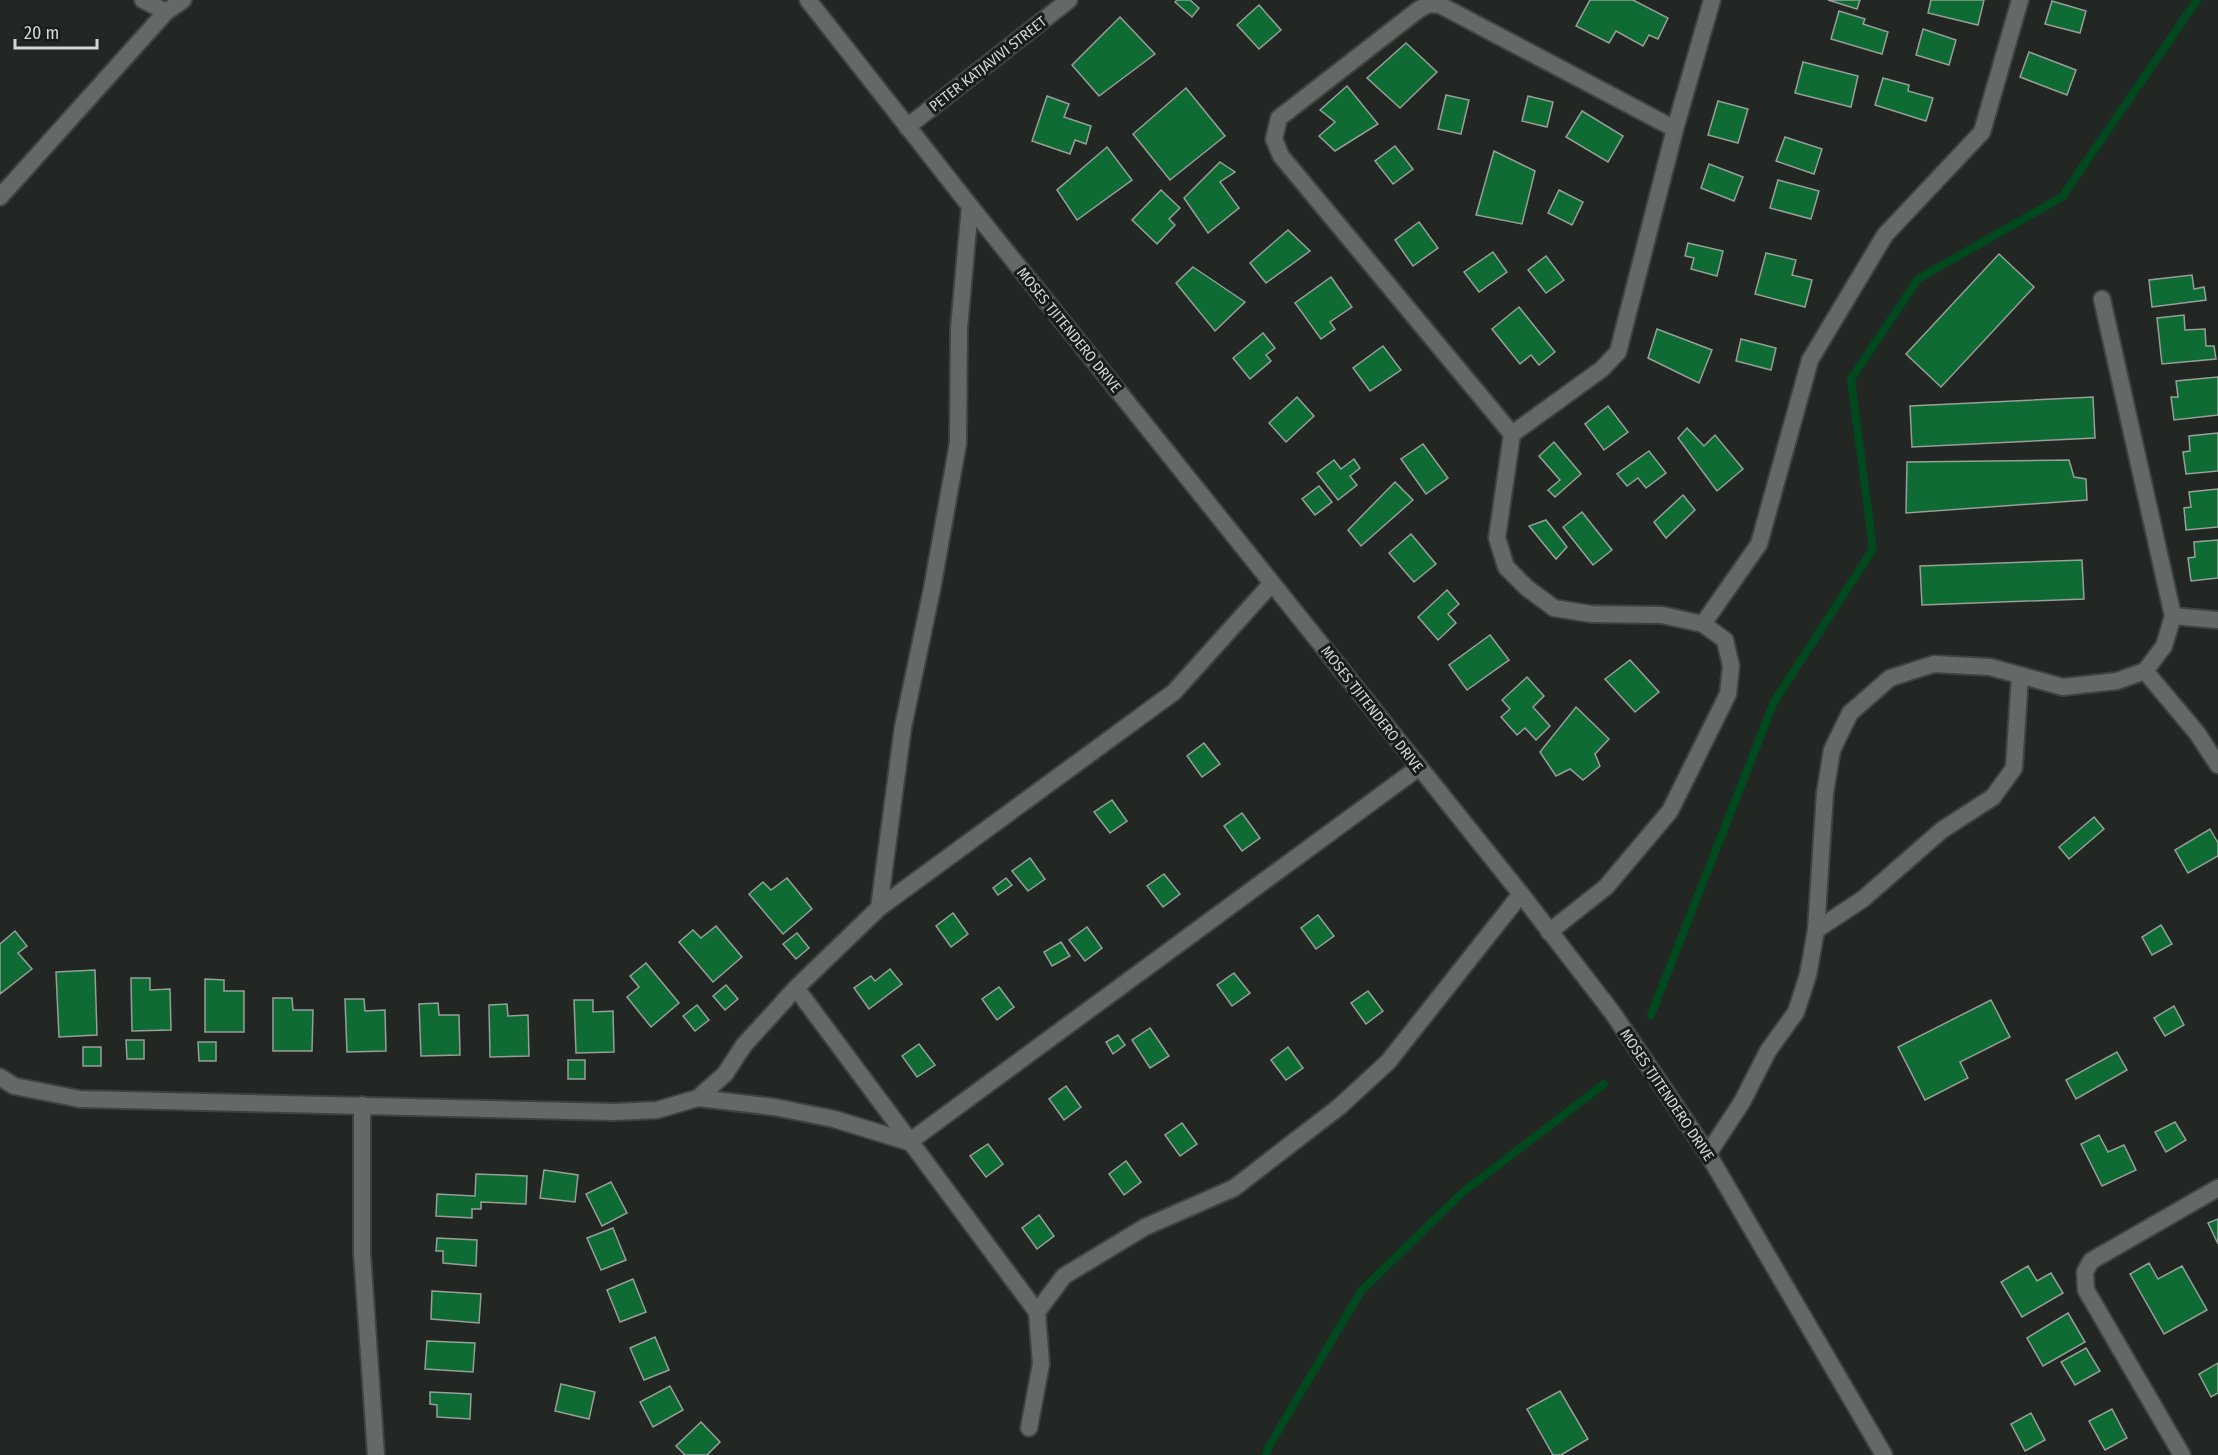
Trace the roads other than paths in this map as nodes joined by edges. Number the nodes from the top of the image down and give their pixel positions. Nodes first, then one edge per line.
1 (143, 0) edge
2 (183, 0) edge
3 (808, 0) edge
4 (1069, 0) edge
5 (1712, 0) edge
6 (2020, 0) edge
7 (166, 12) junction
8 (907, 127) junction
9 (1675, 129) junction
10 (0, 197) edge
11 (970, 206) junction
12 (2102, 299) dead end
13 (1512, 434) junction
14 (1272, 583) junction
15 (2173, 616) junction
16 (2218, 620) edge
17 (1703, 624) junction
18 (2145, 671) junction
19 (2020, 675) junction
20 (2218, 765) edge
21 (1418, 768) junction
22 (1521, 894) junction
23 (879, 908) junction
24 (1816, 930) junction
25 (1549, 932) junction
26 (796, 988) junction
27 (0, 1077) edge
28 (698, 1098) junction
29 (362, 1105) junction
30 (909, 1142) junction
31 (1708, 1154) junction
32 (2218, 1188) edge
33 (1036, 1312) junction
34 (1029, 1428) dead end
35 (376, 1455) edge
36 (1884, 1455) edge
37 (2182, 1455) edge

1 - 7 street
2 - 7 street
3 - 8 street, MOSES TJITENDERO DRIVE
4 - 8 street, PETER KATJAVIVI STREET
5 - 9 street
6 - 17 street
7 - 10 street
8 - 11 street, MOSES TJITENDERO DRIVE
9 - 13 street
9 - 13 street
11 - 14 street, MOSES TJITENDERO DRIVE
11 - 23 street
12 - 15 street
13 - 17 street
14 - 21 street, MOSES TJITENDERO DRIVE
14 - 23 street
15 - 16 street
15 - 18 street
17 - 25 street
18 - 19 street
18 - 20 street
19 - 24 street
19 - 24 street
21 - 22 street, MOSES TJITENDERO DRIVE
21 - 30 street
22 - 25 street, MOSES TJITENDERO DRIVE
22 - 33 street
23 - 26 street
24 - 31 street
25 - 31 street, MOSES TJITENDERO DRIVE
26 - 28 street
26 - 30 street
27 - 29 street
28 - 29 street
28 - 30 street
29 - 35 street
30 - 33 street
31 - 36 street, MOSES TJITENDERO DRIVE
32 - 37 street
33 - 34 street

